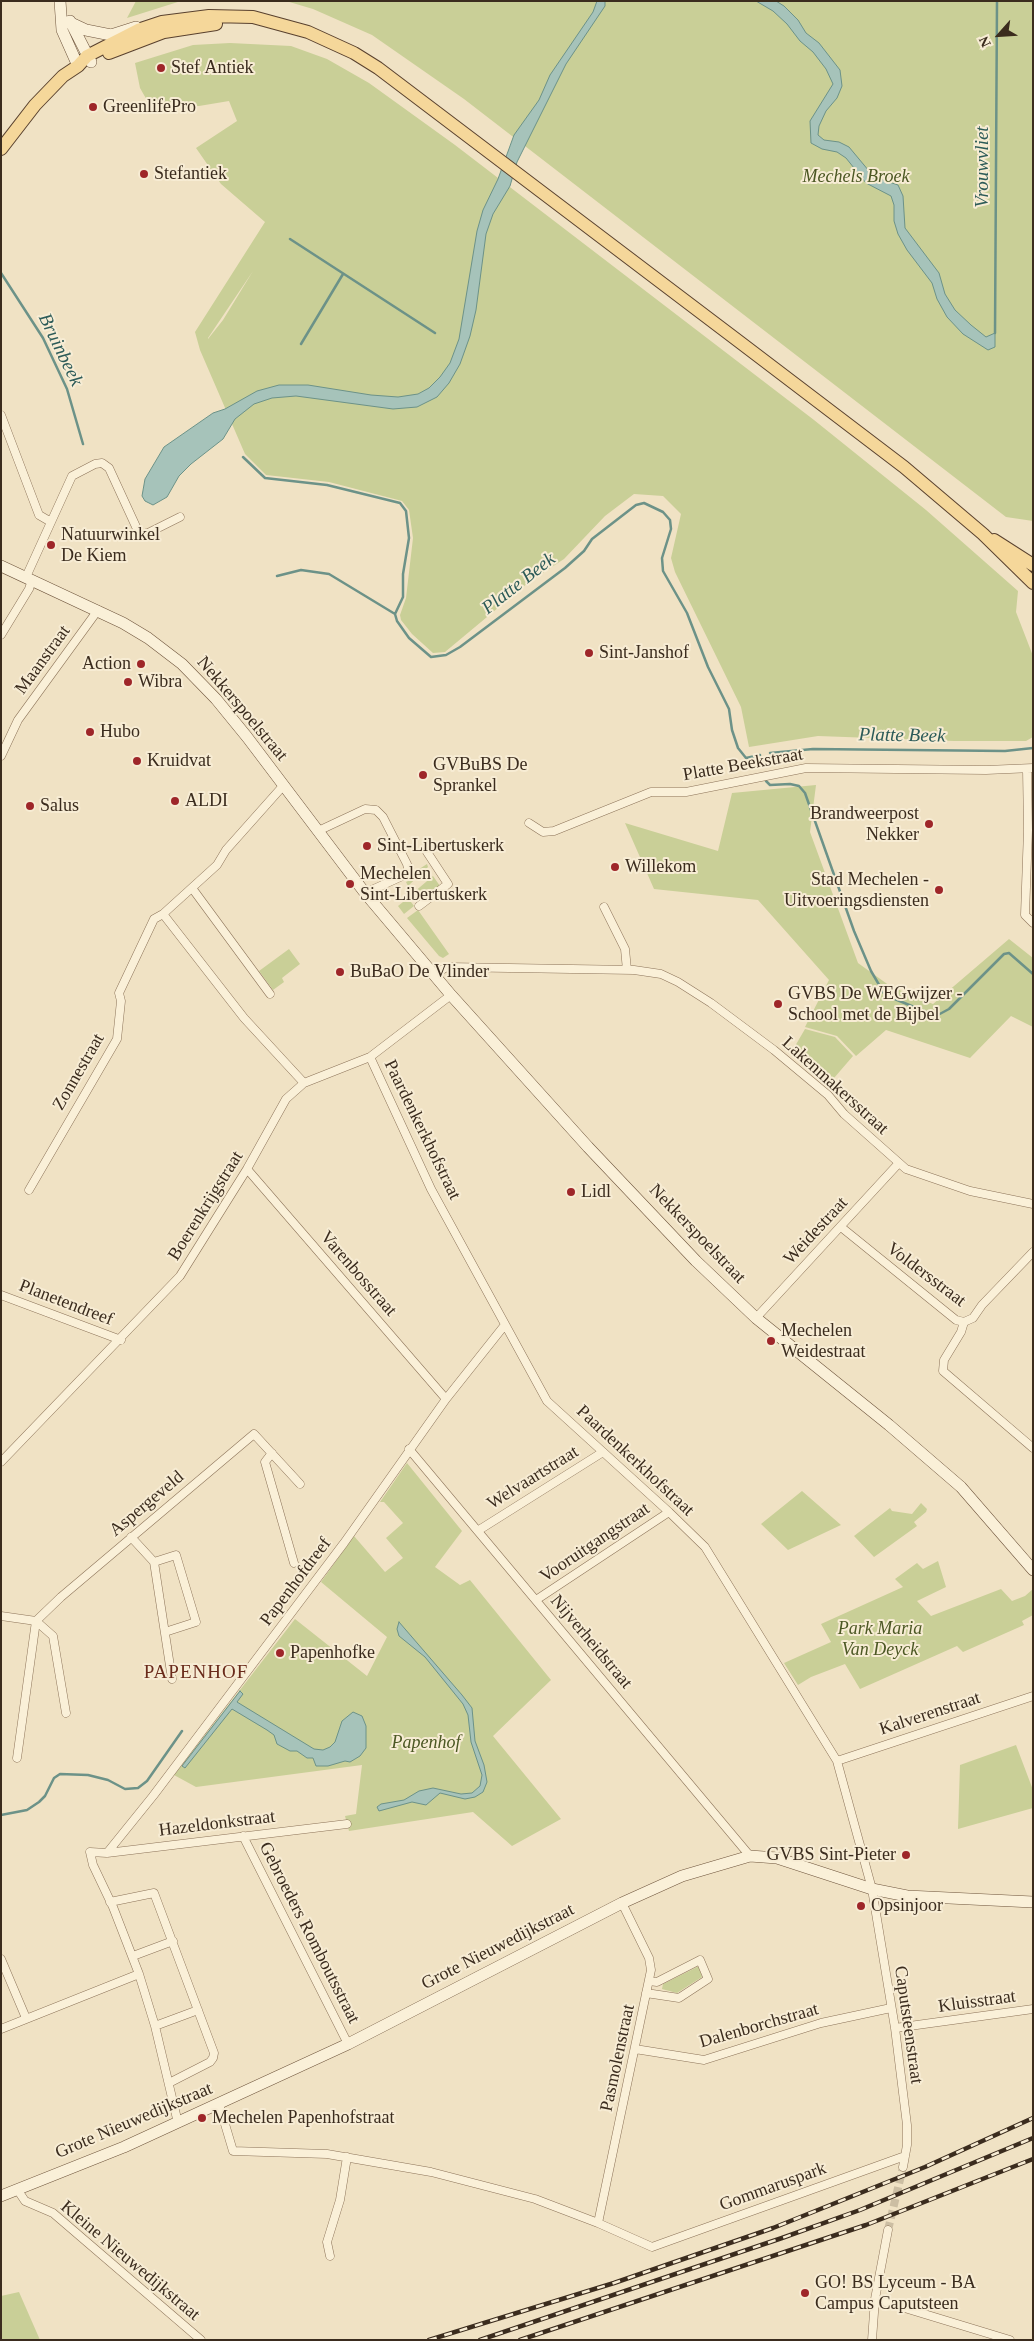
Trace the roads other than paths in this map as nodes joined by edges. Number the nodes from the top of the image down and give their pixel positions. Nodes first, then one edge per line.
1 (60, 1) edge
2 (162, 22) junction
3 (71, 23) junction
4 (341, 47) junction
5 (89, 59) junction
6 (78, 66) junction
7 (1, 150) edge
8 (1, 415) edge
9 (180, 517) dead end
10 (52, 522) junction
11 (983, 534) junction
12 (1033, 565) edge
13 (1, 566) edge
14 (29, 579) junction
15 (1033, 583) edge
16 (98, 610) junction
17 (1, 635) edge
18 (1, 756) edge
19 (1030, 768) edge
20 (283, 786) junction
21 (529, 824) dead end
22 (318, 831) junction
23 (427, 852) dead end
24 (192, 888) junction
25 (365, 893) junction
26 (419, 906) dead end
27 (604, 907) dead end
28 (164, 914) junction
29 (1033, 923) edge
30 (626, 970) junction
31 (434, 974) junction
32 (270, 994) dead end
33 (451, 995) junction
34 (370, 1057) junction
35 (304, 1083) junction
36 (898, 1164) junction
37 (248, 1169) junction
38 (29, 1190) dead end
39 (1033, 1204) edge
40 (841, 1227) junction
41 (1033, 1252) edge
42 (1, 1295) edge
43 (756, 1318) junction
44 (964, 1322) junction
45 (504, 1326) junction
46 (121, 1340) junction
47 (446, 1399) junction
48 (1033, 1448) edge
49 (409, 1449) junction
50 (603, 1452) junction
51 (272, 1453) junction
52 (1, 1462) edge
53 (300, 1484) dead end
54 (669, 1512) junction
55 (479, 1530) junction
56 (131, 1538) junction
57 (154, 1562) junction
58 (1031, 1562) edge
59 (294, 1563) dead end
60 (536, 1600) junction
61 (1, 1616) edge
62 (36, 1621) junction
63 (165, 1632) junction
64 (172, 1679) dead end
65 (1033, 1696) edge
66 (66, 1713) dead end
67 (17, 1758) dead end
68 (837, 1761) junction
69 (347, 1824) dead end
70 (243, 1836) junction
71 (107, 1853) junction
72 (750, 1856) junction
73 (872, 1889) junction
74 (110, 1902) junction
75 (1033, 1902) edge
76 (622, 1903) junction
77 (173, 1941) junction
78 (133, 1956) junction
79 (1, 1959) edge
80 (139, 1974) junction
81 (649, 1981) junction
82 (646, 1993) junction
83 (891, 2008) junction
84 (1033, 2009) edge
85 (198, 2010) junction
86 (26, 2018) junction
87 (155, 2026) junction
88 (895, 2028) junction
89 (1, 2029) edge
90 (348, 2044) junction
91 (635, 2049) junction
92 (169, 2083) junction
93 (219, 2104) junction
94 (178, 2123) junction
95 (905, 2156) junction
96 (347, 2157) junction
97 (903, 2167) tunnel mouth
98 (17, 2189) junction
99 (1, 2196) edge
100 (598, 2223) junction
101 (888, 2230) tunnel mouth
102 (330, 2256) dead end
103 (875, 2299) junction
104 (201, 2340) edge
105 (872, 2340) edge
106 (1010, 2340) edge

1 - 3 main road
1 - 6 main road
2 - 3 main road
2 - 4 main road
2 - 5 main road
3 - 5 main road
4 - 5 main road
4 - 11 main road
5 - 6 main road
6 - 7 main road
8 - 10 street
9 - 10 street
10 - 14 street
11 - 12 main road
11 - 15 main road
13 - 14 main road, Nekkerspoelstraat
14 - 16 main road, Nekkerspoelstraat
14 - 17 street
16 - 18 street, Maanstraat
16 - 20 main road, Nekkerspoelstraat
19 - 21 street, Platte Beekstraat
19 - 29 street
20 - 22 main road, Nekkerspoelstraat
20 - 24 street, Zonnestraat
22 - 25 main road, Nekkerspoelstraat
22 - 25 street
23 - 26 street
24 - 28 street, Zonnestraat
24 - 32 street
25 - 31 main road, Nekkerspoelstraat
27 - 30 street
28 - 35 street
28 - 38 street, Zonnestraat
30 - 31 street, Lakenmakersstraat
30 - 36 street, Lakenmakersstraat
31 - 33 main road, Nekkerspoelstraat
33 - 34 street, Boerenkrijgstraat
33 - 43 main road, Nekkerspoelstraat
34 - 35 street, Boerenkrijgstraat
34 - 45 street, Paardenkerkhofstraat
35 - 37 street, Boerenkrijgstraat
36 - 39 street, Lakenmakersstraat
36 - 40 street, Weidestraat
37 - 46 street, Boerenkrijgstraat
37 - 47 street, Varenbosstraat
40 - 43 street, Weidestraat
40 - 44 street, Voldersstraat
41 - 44 street, Voldersstraat
42 - 46 street, Planetendreef
43 - 58 main road, Nekkerspoelstraat
44 - 48 street
45 - 47 street, Papenhofdreef
45 - 50 street, Paardenkerkhofstraat
46 - 52 street, Boerenkrijgstraat
47 - 49 street, Papenhofdreef
49 - 55 street, Nijverheidstraat
49 - 71 street, Papenhofdreef
50 - 54 street, Paardenkerkhofstraat
50 - 55 street, Welvaartstraat
51 - 53 street, Aspergeveld
51 - 56 street, Aspergeveld
51 - 59 street
54 - 60 street, Vooruitgangstraat
54 - 68 street, Paardenkerkhofstraat
55 - 60 street, Nijverheidstraat
56 - 57 street
56 - 62 street, Aspergeveld
57 - 63 street
57 - 63 street
60 - 72 street, Nijverheidstraat
61 - 62 street
62 - 66 street
62 - 67 street
63 - 64 street
65 - 68 street, Kalverenstraat
68 - 73 street, Paardenkerkhofstraat
69 - 70 street, Hazeldonkstraat
70 - 71 street, Hazeldonkstraat
70 - 90 street, Gebroeders Romboutsstraat
71 - 74 street, Hazeldonkstraat
72 - 73 main road, Grote Nieuwedijkstraat
72 - 76 main road, Grote Nieuwedijkstraat
73 - 75 main road, Grote Nieuwedijkstraat
73 - 83 street, Caputsteenstraat
74 - 77 street
74 - 78 street
76 - 81 street, Pasmolenstraat
76 - 90 main road, Grote Nieuwedijkstraat
77 - 78 street
77 - 85 street
78 - 80 street
79 - 86 street
80 - 86 street
80 - 87 street
81 - 82 street, Pasmolenstraat
81 - 82 street
82 - 91 street, Pasmolenstraat
83 - 88 street, Caputsteenstraat
83 - 91 street, Dalenborchstraat
84 - 88 street, Kluisstraat
85 - 87 street
85 - 92 street
86 - 89 street
87 - 92 street
88 - 95 street, Caputsteenstraat
90 - 93 main road, Grote Nieuwedijkstraat
91 - 100 street, Pasmolenstraat
92 - 94 street
93 - 94 main road, Grote Nieuwedijkstraat
93 - 96 street
94 - 98 main road, Grote Nieuwedijkstraat
95 - 97 street, Caputsteenstraat
95 - 100 street, Gommaruspark
96 - 100 street
96 - 102 street
98 - 99 main road, Grote Nieuwedijkstraat
98 - 104 street, Kleine Nieuwedijkstraat
101 - 103 street
103 - 105 street
103 - 106 street

